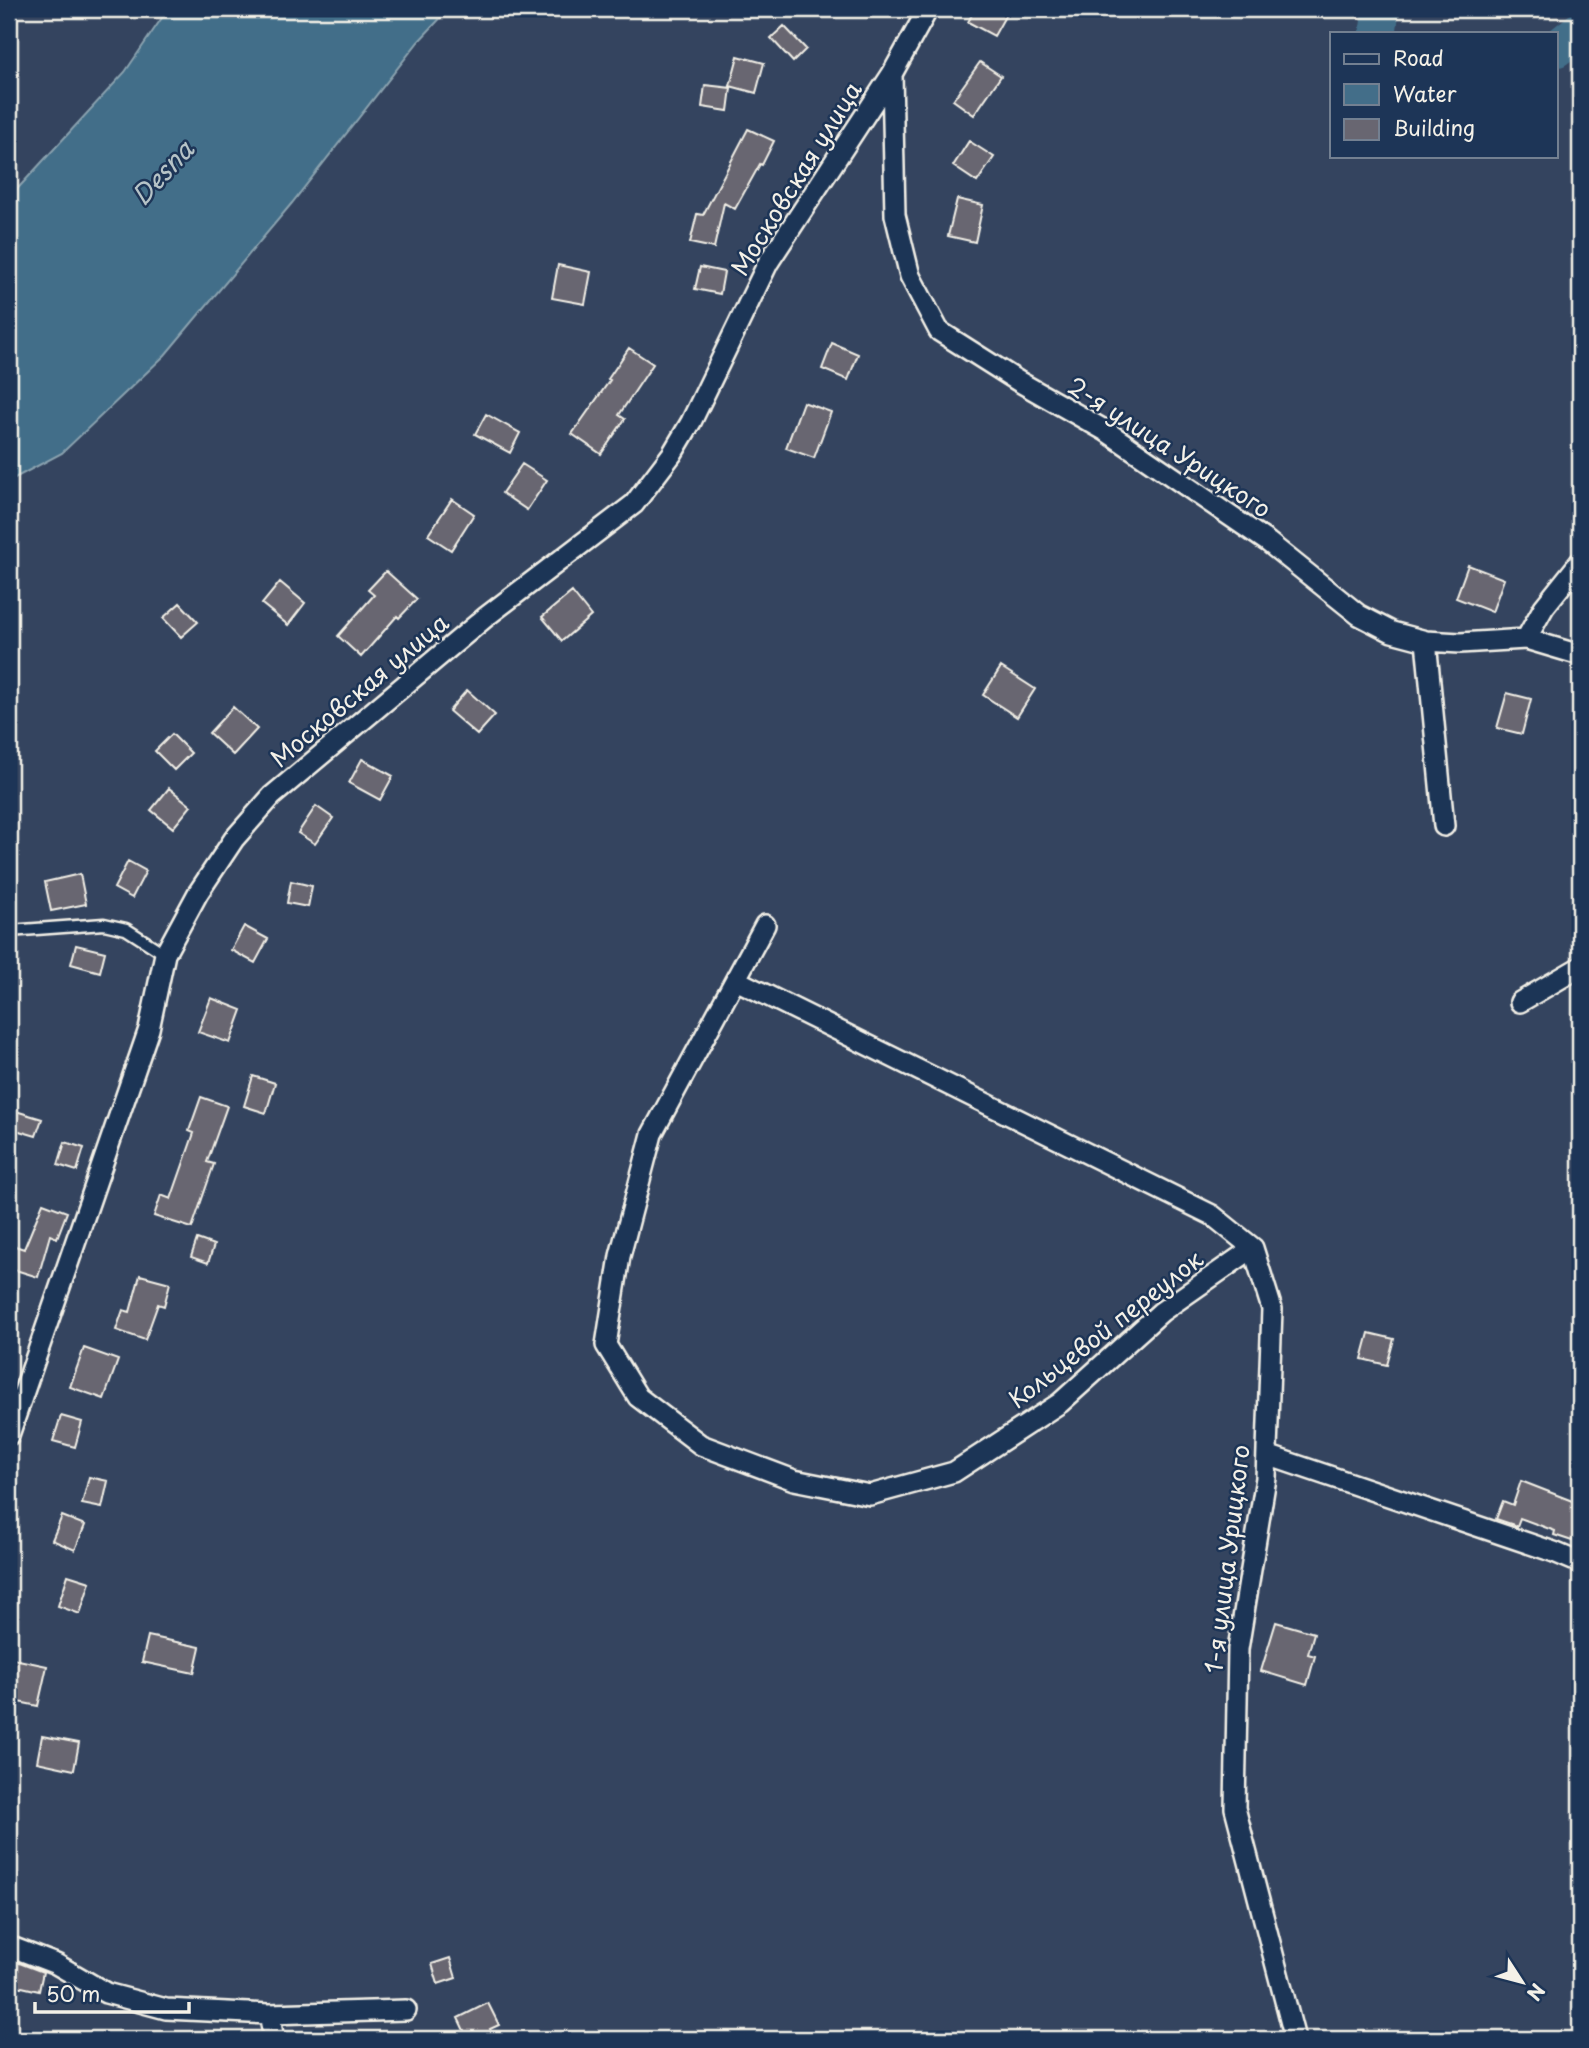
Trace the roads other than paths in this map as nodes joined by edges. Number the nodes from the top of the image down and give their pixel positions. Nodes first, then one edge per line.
1 (928, 9) edge
2 (892, 75) junction
3 (1580, 562) edge
4 (1526, 639) junction
5 (1426, 641) junction
6 (1580, 655) edge
7 (1444, 826) dead end
8 (765, 925) dead end
9 (9, 930) edge
10 (166, 954) junction
11 (1580, 967) edge
12 (736, 980) junction
13 (1520, 1002) dead end
14 (1253, 1248) junction
15 (9, 1435) edge
16 (1267, 1455) junction
17 (1580, 1563) edge
18 (9, 1947) edge
19 (406, 2010) dead end
20 (268, 2014) junction
21 (274, 2039) edge
22 (1295, 2039) edge

1 - 2 street, Московская улица
2 - 5 street, 2-я улица Урицкого
2 - 10 street, Московская улица
3 - 4 street
4 - 5 street, 2-я улица Урицкого
4 - 6 street, 2-я улица Урицкого
5 - 7 street
8 - 12 street, Кольцевой переулок
9 - 10 lane
10 - 15 street, Московская улица
11 - 13 street
12 - 14 street, Кольцевой переулок
12 - 14 street, Кольцевой переулок
14 - 16 street, 1-я улица Урицкого
16 - 17 street
16 - 22 street, 1-я улица Урицкого
18 - 20 street
19 - 20 street
20 - 21 street

